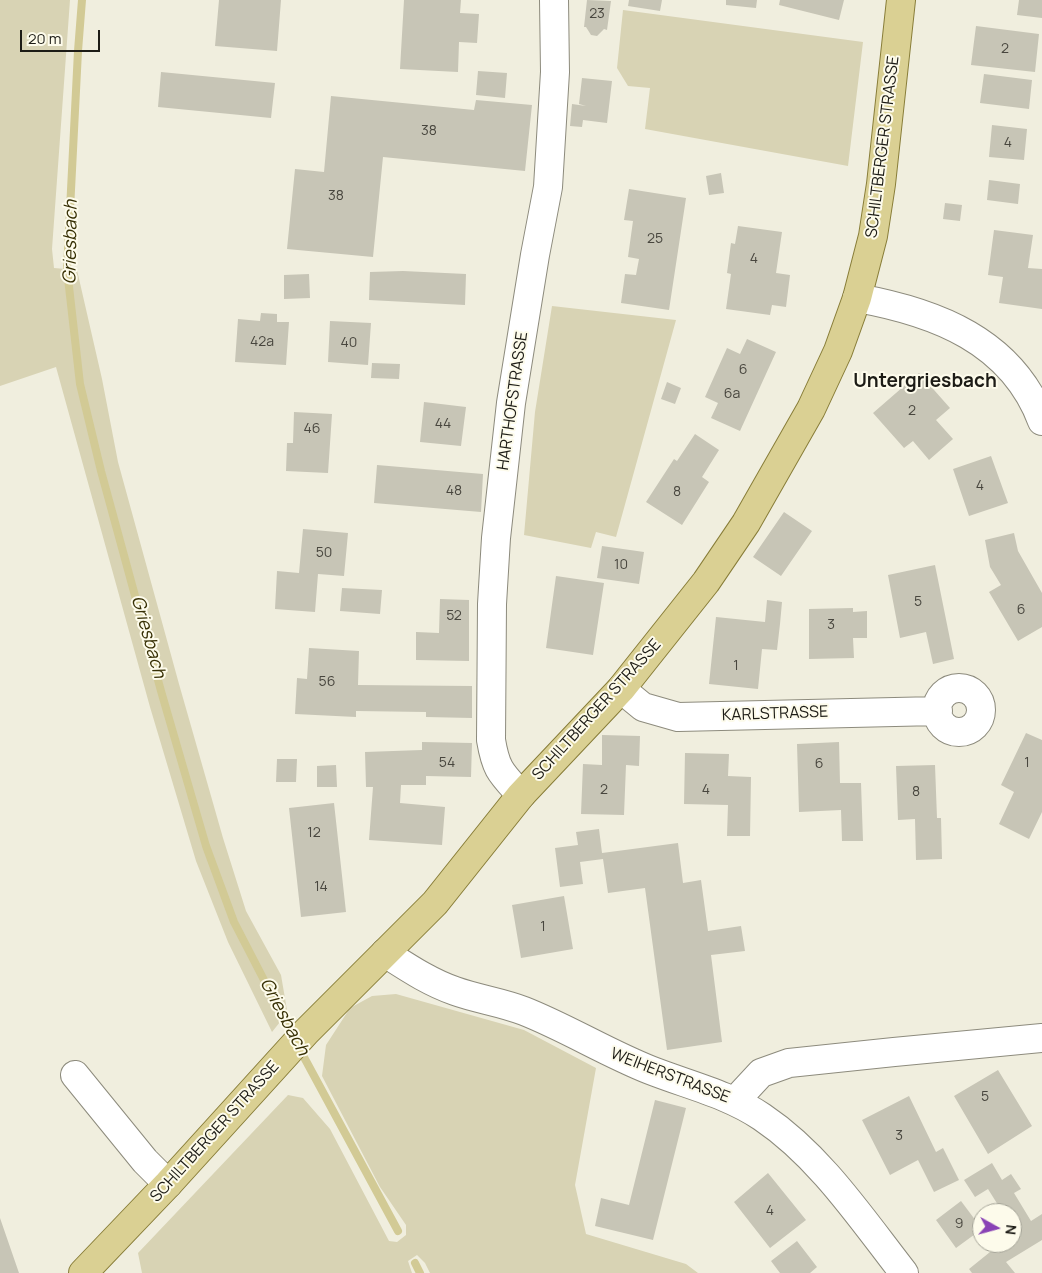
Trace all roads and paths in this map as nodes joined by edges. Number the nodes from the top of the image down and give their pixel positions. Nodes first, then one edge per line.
1 (554, 0) edge
2 (901, 0) edge
3 (858, 298) junction
4 (1042, 421) edge
5 (621, 689) junction
6 (938, 711) dead end
7 (521, 795) junction
8 (385, 953) junction
9 (1042, 1038) edge
10 (75, 1075) dead end
11 (735, 1101) junction
12 (168, 1184) junction
13 (83, 1273) edge
14 (904, 1273) edge

1 - 7 street, HARTHOFSTRASSE
2 - 3 main road, SCHILTBERGER STRASSE
3 - 4 street
3 - 5 main road, SCHILTBERGER STRASSE
5 - 6 street, KARLSTRASSE
5 - 7 main road, SCHILTBERGER STRASSE
7 - 8 main road, SCHILTBERGER STRASSE
8 - 11 street, WEIHERSTRASSE
8 - 12 main road, SCHILTBERGER STRASSE
9 - 11 street
10 - 12 street
11 - 14 street, WEIHERSTRASSE
12 - 13 main road, SCHILTBERGER STRASSE

